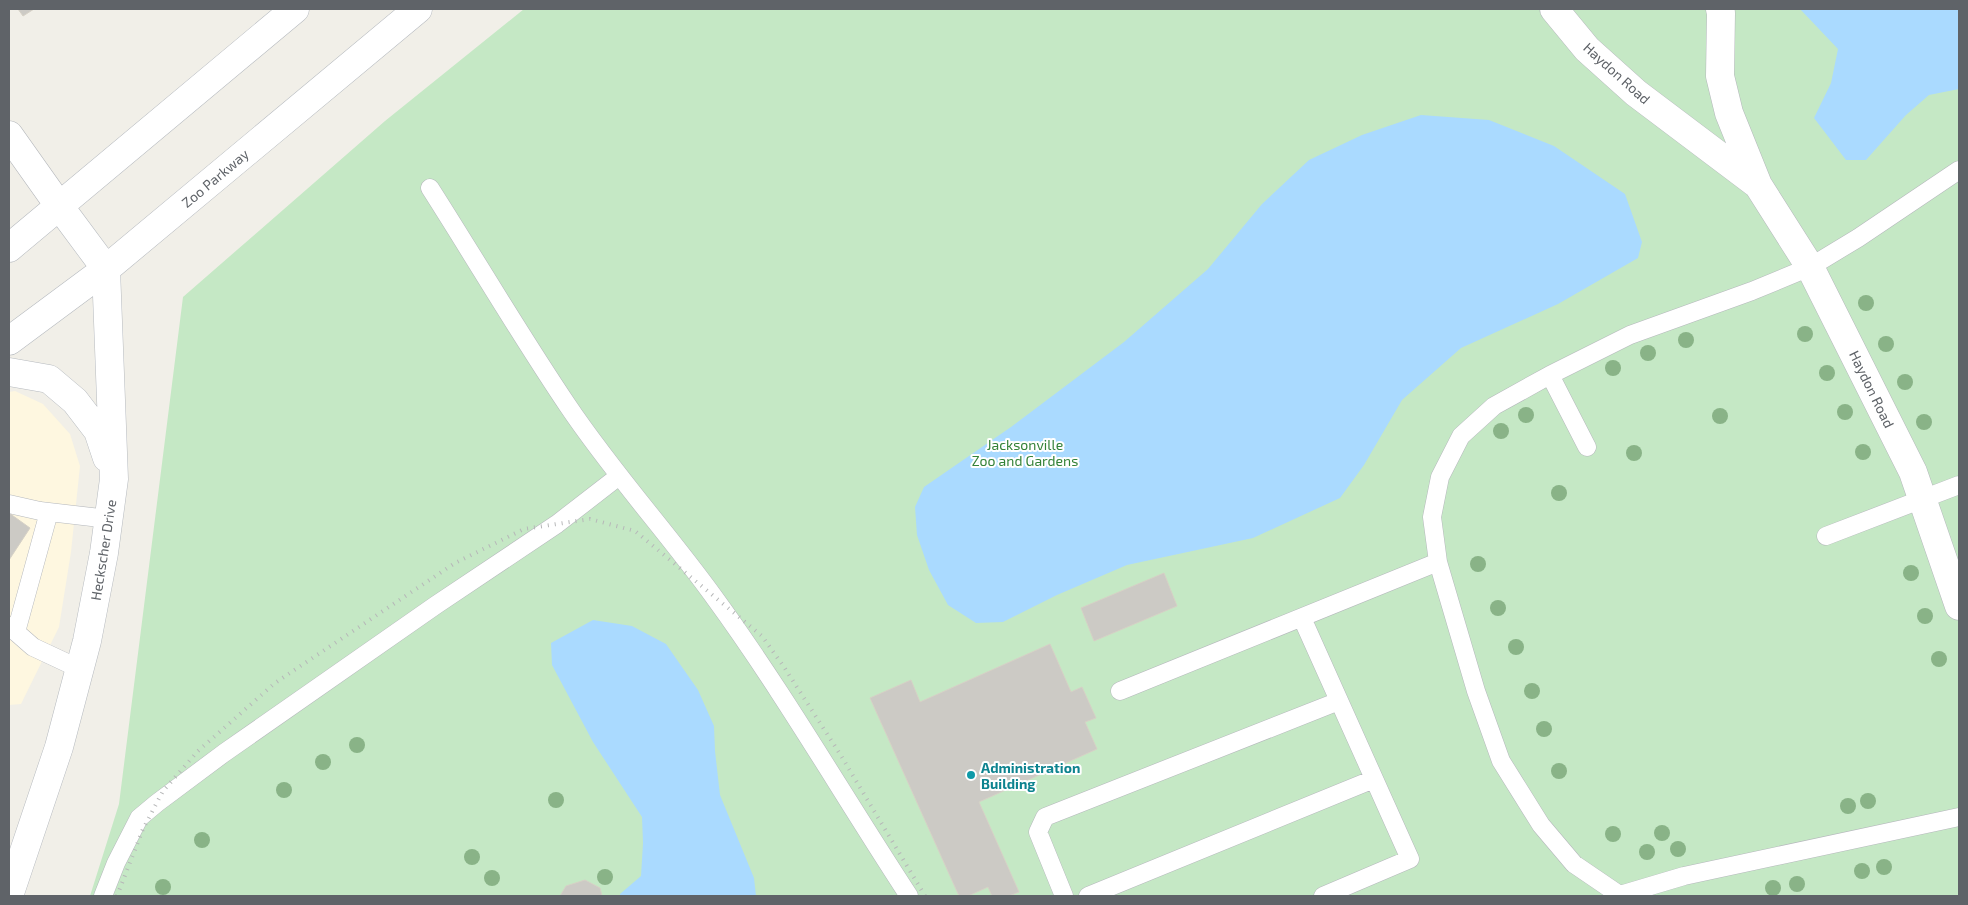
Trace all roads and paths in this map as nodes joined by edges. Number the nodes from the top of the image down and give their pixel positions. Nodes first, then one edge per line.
1 (295, 9) edge
2 (418, 9) edge
3 (1554, 9) edge
4 (1720, 9) edge
5 (9, 135) edge
6 (1959, 170) edge
7 (1758, 185) junction
8 (430, 188) dead end
9 (60, 206) junction
10 (9, 248) edge
11 (1810, 267) junction
12 (106, 269) junction
13 (9, 341) edge
14 (9, 372) edge
15 (1550, 375) junction
16 (1587, 448) dead end
17 (619, 476) junction
18 (114, 479) junction
19 (1959, 485) edge
20 (1923, 499) junction
21 (9, 504) edge
22 (49, 512) junction
23 (109, 519) junction
24 (1826, 536) dead end
25 (1438, 562) junction
26 (1959, 606) edge
27 (1302, 618) junction
28 (12, 629) edge
29 (80, 669) junction
30 (1120, 691) dead end
31 (1339, 701) junction
32 (1374, 779) junction
33 (1959, 817) edge
34 (9, 896) edge
35 (103, 896) edge
36 (908, 896) edge
37 (1064, 896) edge
38 (1088, 896) edge
39 (1324, 896) edge
40 (1620, 896) edge

1 - 9 main road
2 - 12 main road, Zoo Parkway
3 - 7 main road, Haydon Road
4 - 7 main road, Haydon Road
5 - 9 main road
6 - 11 lane
7 - 11 main road, Haydon Road
8 - 17 lane
9 - 10 main road
9 - 12 main road
11 - 15 lane
11 - 20 main road, Haydon Road
12 - 13 main road, Zoo Parkway
12 - 18 main road, Heckscher Drive
14 - 18 main road
15 - 16 lane
15 - 25 lane
17 - 35 lane
17 - 36 lane
18 - 23 main road, Heckscher Drive
19 - 20 lane
20 - 24 lane
20 - 26 main road, Haydon Road
21 - 22 lane
22 - 23 lane
22 - 28 lane
23 - 29 main road, Heckscher Drive
25 - 27 lane
25 - 40 lane
27 - 30 lane
27 - 31 lane
28 - 29 lane
29 - 34 main road, Heckscher Drive
31 - 32 lane
31 - 37 lane
32 - 38 lane
32 - 39 lane
33 - 40 lane

